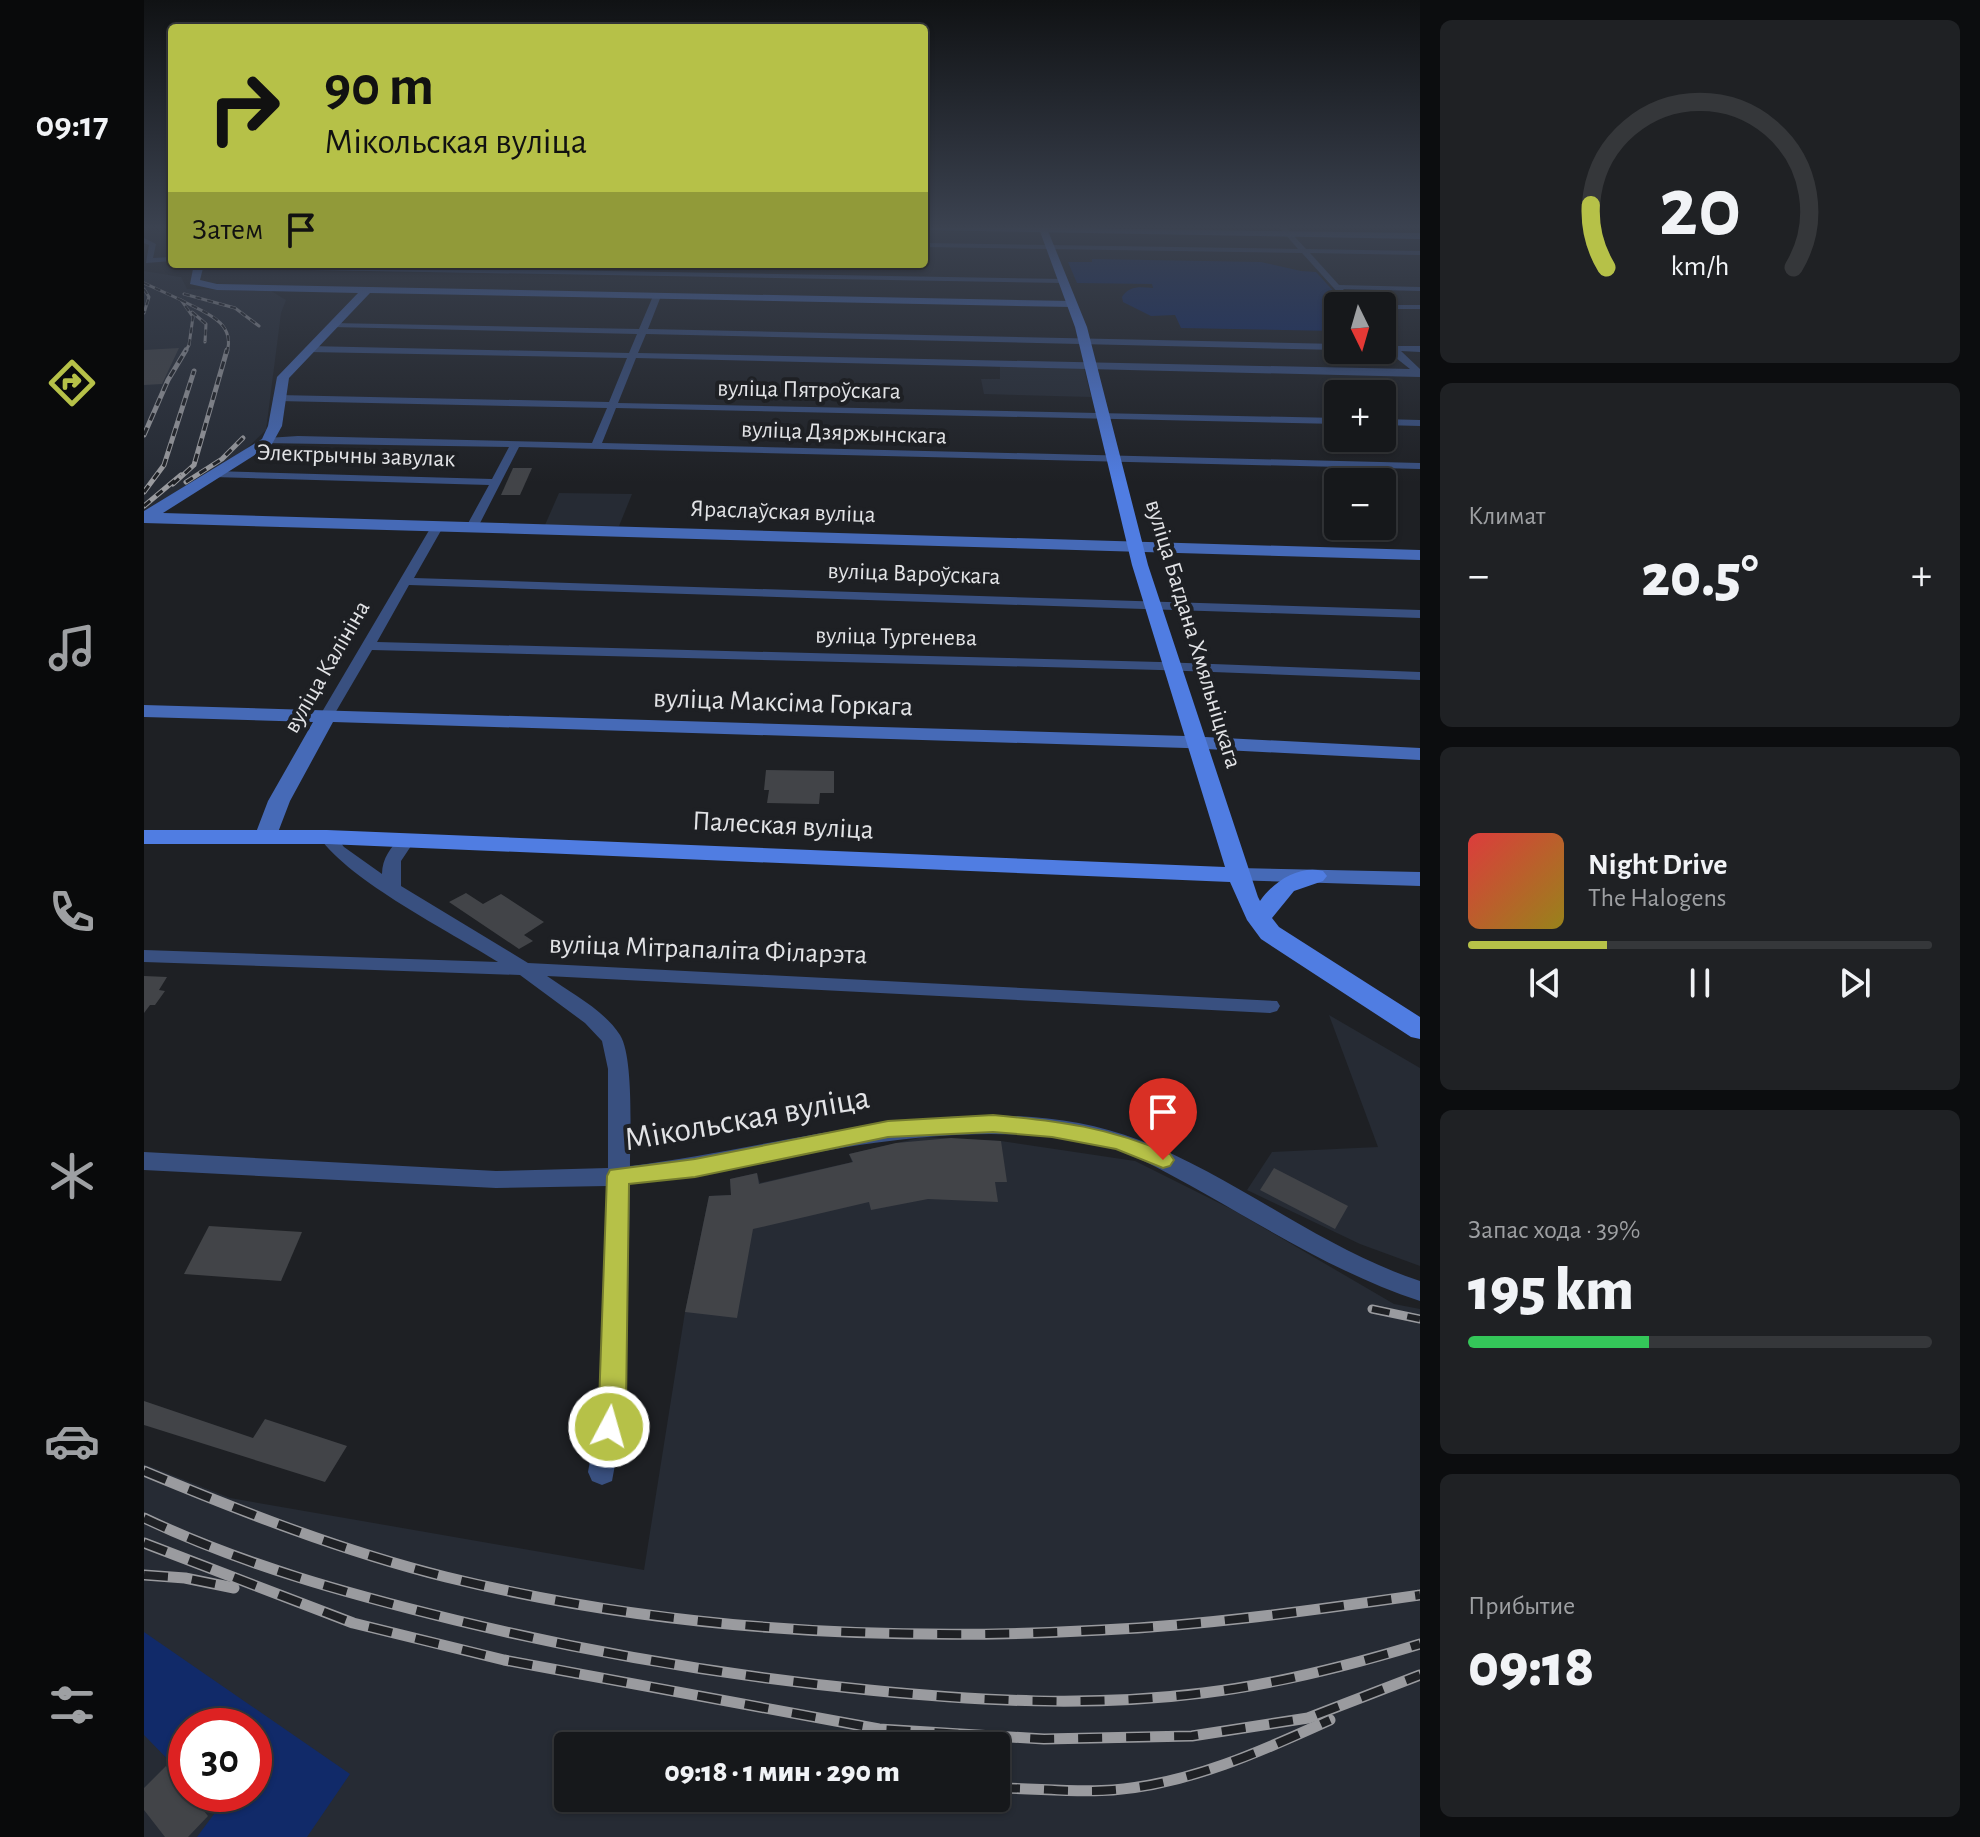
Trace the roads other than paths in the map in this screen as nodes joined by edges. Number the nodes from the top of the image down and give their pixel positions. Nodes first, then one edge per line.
1 (345, 312) edge
2 (651, 312) edge
3 (1075, 312) edge
4 (332, 325) junction
5 (644, 332) junction
6 (1085, 341) junction
7 (1324, 347) edge
8 (1396, 348) edge
9 (309, 349) junction
10 (1420, 349) edge
11 (635, 356) junction
12 (1396, 356) edge
13 (1092, 366) junction
14 (1419, 373) edge
15 (278, 398) junction
16 (613, 406) junction
17 (1105, 415) junction
18 (1324, 421) edge
19 (1396, 422) edge
20 (1420, 423) edge
21 (267, 441) junction
22 (515, 445) junction
23 (596, 446) junction
24 (1116, 460) junction
25 (1420, 466) edge
26 (214, 474) junction
27 (496, 482) junction
28 (145, 518) edge
29 (437, 527) junction
30 (472, 527) junction
31 (1136, 546) junction
32 (1420, 555) edge
33 (406, 581) junction
34 (1153, 603) junction
35 (1420, 614) edge
36 (370, 646) junction
37 (1172, 667) junction
38 (1420, 676) edge
39 (144, 711) edge
40 (326, 717) junction
41 (1199, 743) junction
42 (1420, 754) edge
43 (266, 835) junction
44 (144, 837) edge
45 (327, 837) junction
46 (399, 848) junction
47 (353, 860) junction
48 (1238, 875) junction
49 (1315, 876) junction
50 (1420, 879) edge
51 (392, 887) junction
52 (1259, 920) junction
53 (144, 956) edge
54 (526, 970) junction
55 (1270, 1006) dead end
56 (1420, 1030) edge
57 (144, 1161) edge
58 (618, 1176) junction
59 (1420, 1291) edge
60 (602, 1472) dead end

1 - 4 street
2 - 5 street
3 - 6 main road, вуліца Багдана Хмяльніцкага
4 - 5 street
4 - 9 street
5 - 6 street
5 - 11 street
6 - 7 street
6 - 13 main road, вуліца Багдана Хмяльніцкага
8 - 10 street
9 - 11 street
9 - 15 street
11 - 13 street
11 - 16 street
12 - 14 street
13 - 14 street
13 - 17 main road, вуліца Багдана Хмяльніцкага
15 - 16 street, вуліца Пятроўскага
15 - 21 street
16 - 17 street, вуліца Пятроўскага
16 - 23 street
17 - 18 street, вуліца Пятроўскага
17 - 24 main road, вуліца Багдана Хмяльніцкага
19 - 20 street
21 - 22 street, вуліца Дзяржынскага
21 - 26 street
22 - 23 street, вуліца Дзяржынскага
22 - 27 street
23 - 24 street, вуліца Дзяржынскага
24 - 25 street, вуліца Дзяржынскага
24 - 31 main road, вуліца Багдана Хмяльніцкага
26 - 27 street, Электрычны завулак
26 - 28 street
27 - 30 street
28 - 29 street, Яраслаўская вуліца
29 - 30 street, Яраслаўская вуліца
29 - 33 street, вуліца Калініна
30 - 31 street, Яраслаўская вуліца
31 - 32 street, Яраслаўская вуліца
31 - 34 main road, вуліца Багдана Хмяльніцкага
33 - 34 street, вуліца Вароўскага
33 - 36 street, вуліца Калініна
34 - 35 street, вуліца Вароўскага
34 - 37 main road, вуліца Багдана Хмяльніцкага
36 - 37 street, вуліца Тургенева
36 - 40 street, вуліца Калініна
37 - 38 street, вуліца Тургенева
37 - 41 main road, вуліца Багдана Хмяльніцкага
39 - 40 street, вуліца Максіма Горкага
40 - 41 street, вуліца Максіма Горкага
40 - 43 street, вуліца Калініна
41 - 42 street, вуліца Максіма Горкага
41 - 48 main road, вуліца Багдана Хмяльніцкага
43 - 44 main road, Палеская вуліца
43 - 45 main road, Палеская вуліца
45 - 46 main road, Палеская вуліца
45 - 47 street
46 - 47 street, Палеская вуліца
46 - 48 main road, Палеская вуліца
46 - 51 street
47 - 51 street
48 - 49 street, Палеская вуліца
48 - 52 main road, вуліца Багдана Хмяльніцкага
49 - 50 street, Палеская вуліца
49 - 52 main road
51 - 54 street
52 - 56 main road
53 - 54 street, вуліца Мітрапаліта Філарэта
54 - 55 street, вуліца Мітрапаліта Філарэта
54 - 58 street
57 - 58 street, Мікольская вуліца
58 - 59 street, Мікольская вуліца
58 - 60 street

